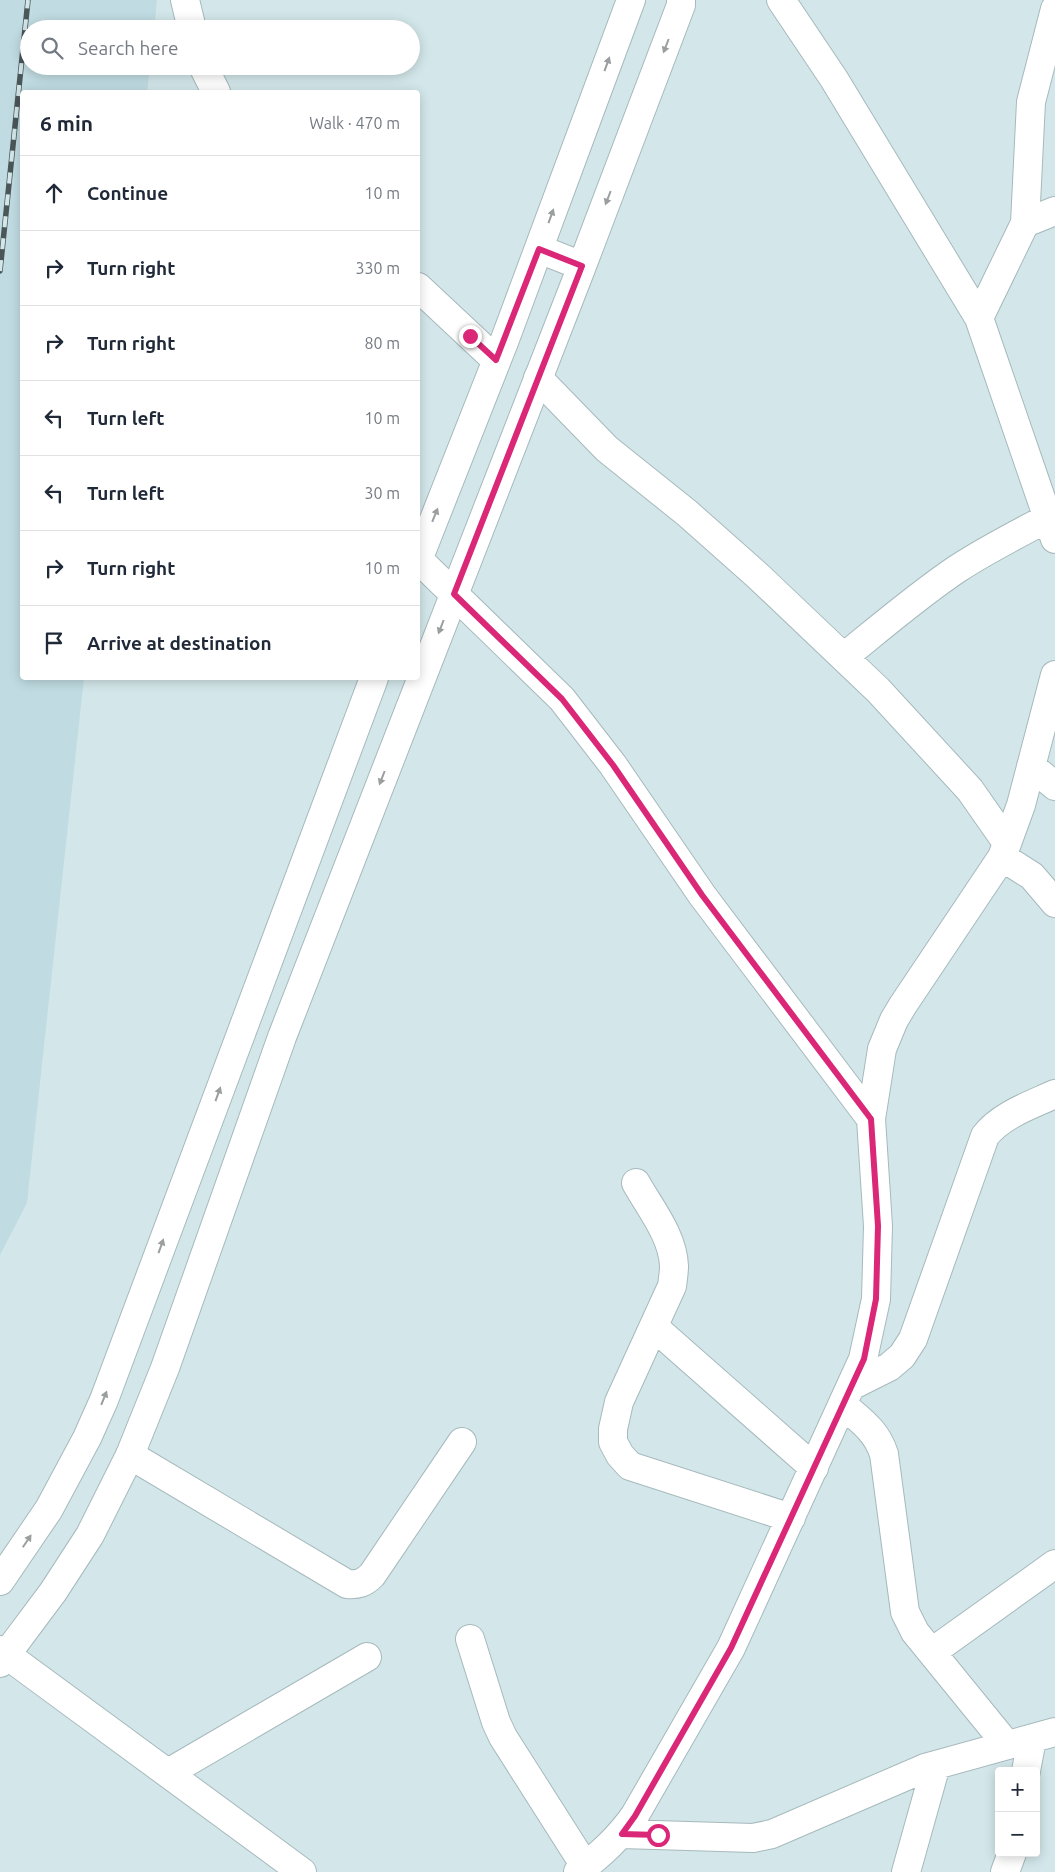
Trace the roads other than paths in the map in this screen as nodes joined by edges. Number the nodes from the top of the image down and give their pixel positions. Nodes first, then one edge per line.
1 (185, 0) edge
2 (631, 0) edge
3 (681, 0) edge
4 (781, 0) edge
5 (1055, 9) edge
6 (190, 20) edge
7 (208, 75) edge
8 (215, 90) edge
9 (1055, 211) edge
10 (1025, 224) junction
11 (539, 249) junction
12 (582, 266) junction
13 (420, 289) edge
14 (979, 318) junction
15 (496, 360) junction
16 (538, 378) junction
17 (1052, 529) edge
18 (420, 554) edge
19 (420, 561) edge
20 (454, 594) junction
21 (844, 657) junction
22 (373, 680) edge
23 (1053, 688) edge
24 (1031, 766) junction
25 (1055, 786) edge
26 (1004, 850) junction
27 (1055, 903) edge
28 (1055, 1094) edge
29 (871, 1119) junction
30 (636, 1183) dead end
31 (654, 1326) junction
32 (847, 1395) junction
33 (462, 1442) dead end
34 (130, 1455) junction
35 (814, 1468) junction
36 (791, 1518) junction
37 (1055, 1564) edge
38 (0, 1581) edge
39 (470, 1639) dead end
40 (932, 1652) junction
41 (2, 1656) edge
42 (366, 1657) dead end
43 (1031, 1739) edge
44 (936, 1765) junction
45 (1027, 1767) edge
46 (168, 1773) junction
47 (622, 1834) junction
48 (1011, 1857) edge
49 (582, 1869) edge
50 (302, 1872) edge
51 (906, 1872) edge
52 (1005, 1872) edge

1 - 6 street
11 -> 2 street
3 -> 12 street
4 - 14 street
5 - 10 street
7 - 8 street
9 - 10 street
10 - 14 street
11 - 12 street
11 - 15 street
12 - 16 street
13 - 15 street
14 - 17 street
18 -> 15 street
16 - 20 street
16 - 21 street
17 - 21 street
19 - 20 street
20 - 29 street
20 -> 34 street
21 - 26 street
38 -> 22 street
23 - 24 street
24 - 25 street
24 - 26 street
26 - 27 street
26 - 29 street
28 - 32 street
29 - 32 street
30 - 31 street
31 - 35 street
31 - 36 street
32 - 35 street
32 - 40 street
33 - 34 street
34 - 41 street
35 - 36 street
36 - 47 street
37 - 40 street
39 - 49 street
40 - 43 street
41 - 46 street
42 - 46 street
43 - 44 street
43 - 45 street
44 - 47 street
44 - 51 street
46 - 50 street
47 - 49 street
48 - 52 street

